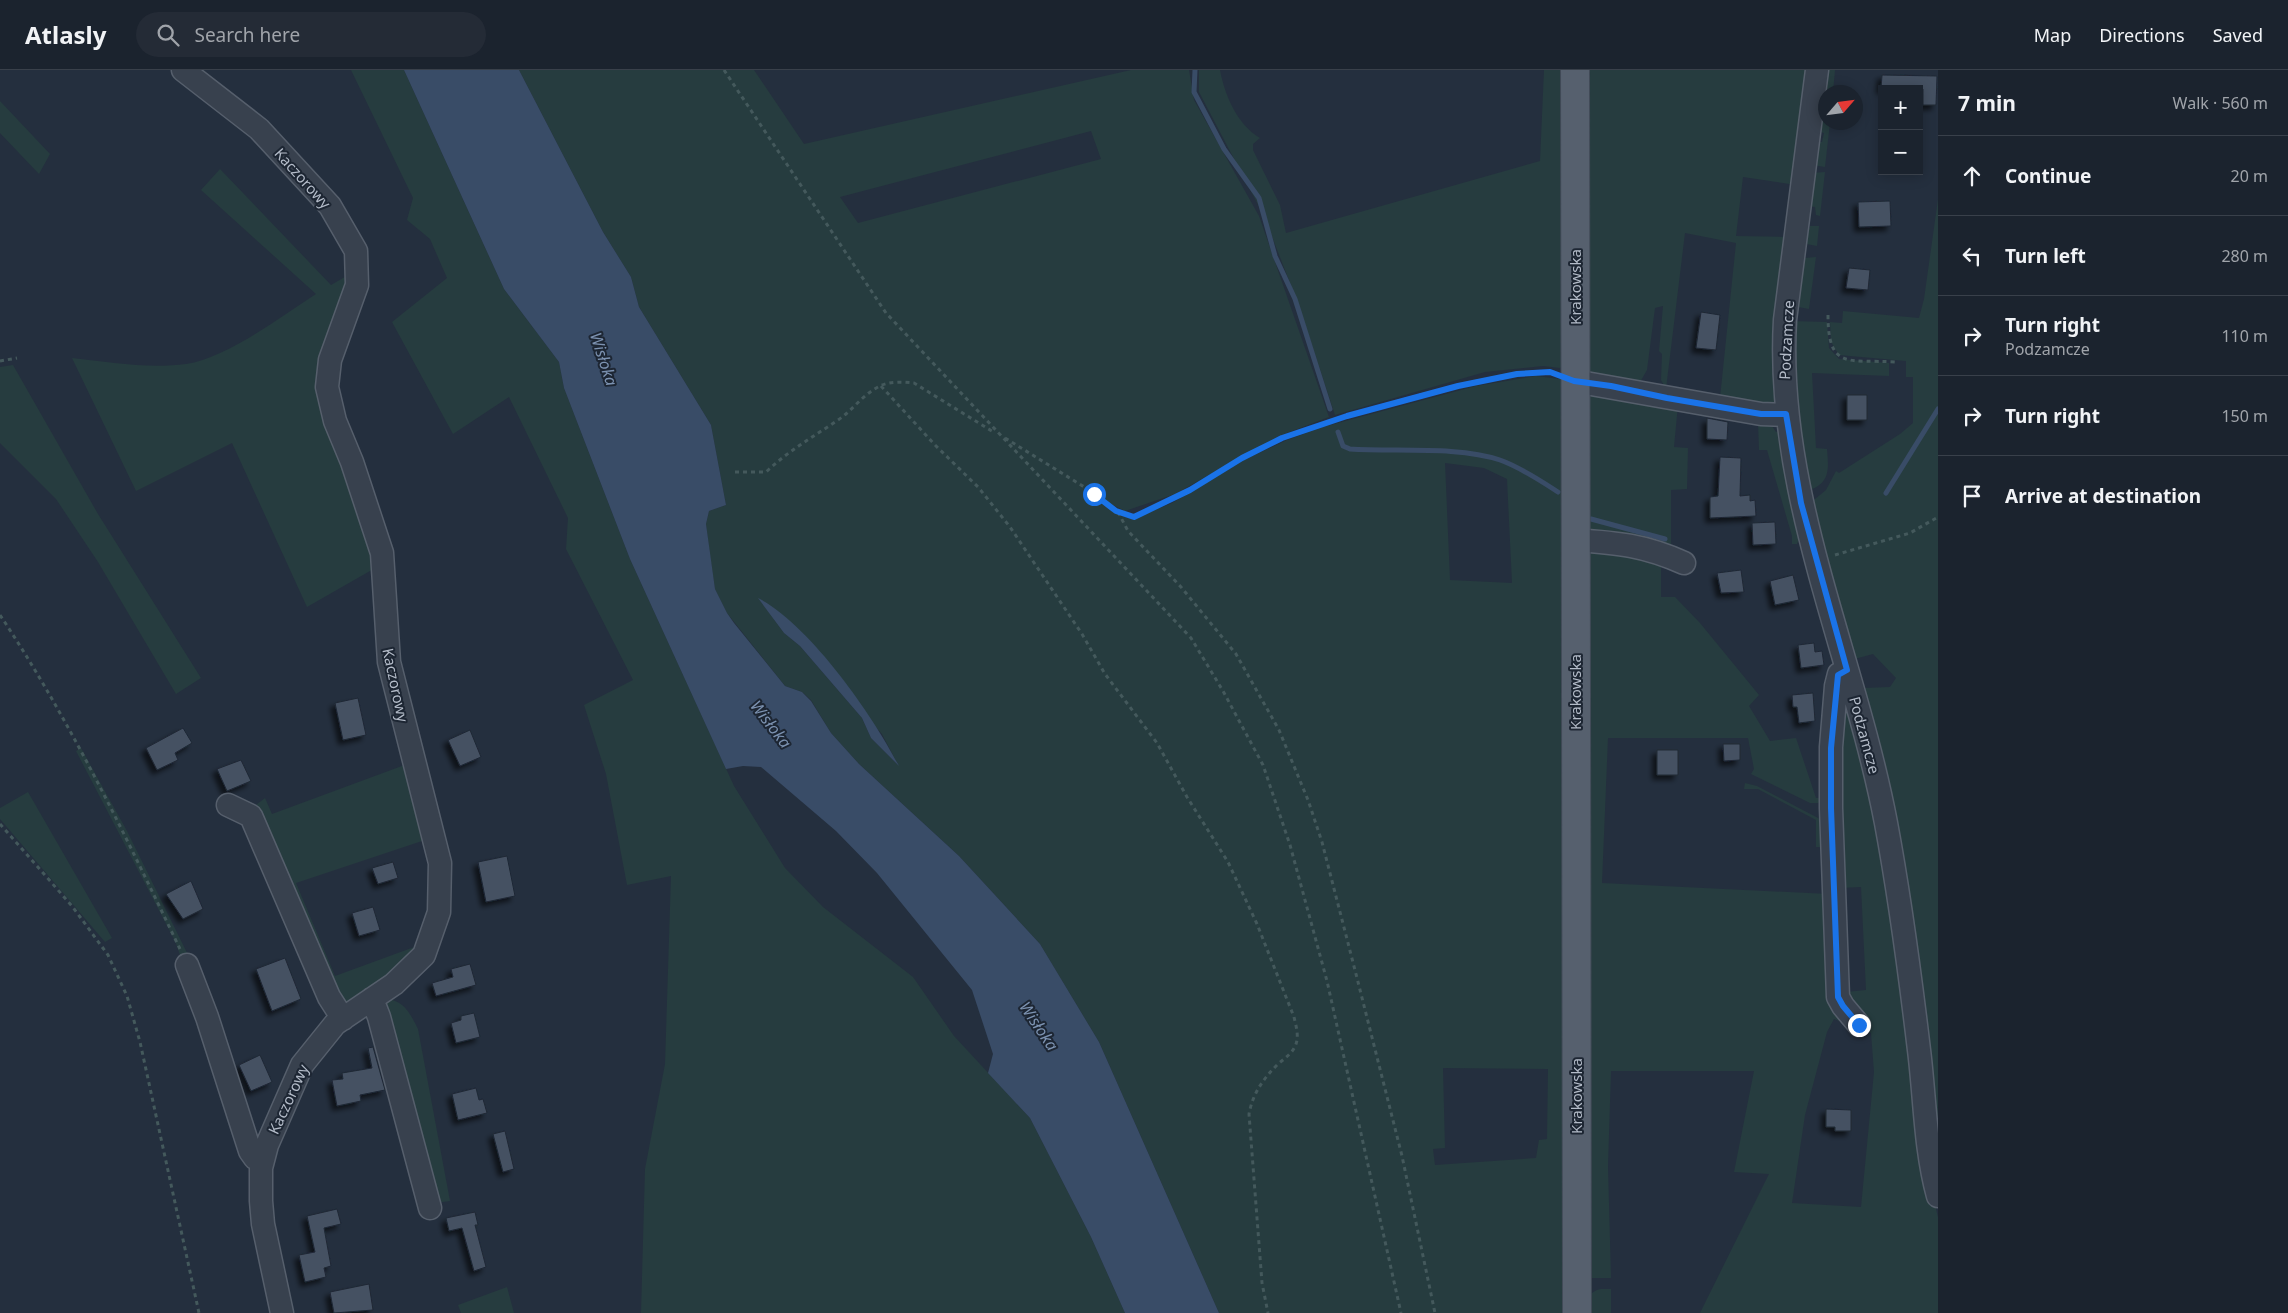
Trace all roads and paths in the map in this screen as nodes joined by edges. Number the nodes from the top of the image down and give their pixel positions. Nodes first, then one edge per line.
1 (184, 70) edge
2 (724, 70) edge
3 (1575, 70) edge
4 (1817, 70) edge
5 (1828, 315) dead end
6 (16, 358) dead end
7 (0, 361) edge
8 (1895, 362) dead end
9 (1574, 381) junction
10 (881, 386) junction
11 (1786, 414) junction
12 (1000, 436) junction
13 (735, 472) dead end
14 (1118, 512) junction
15 (1938, 517) edge
16 (1575, 540) junction
17 (1817, 560) junction
18 (1684, 564) dead end
19 (0, 615) edge
20 (1847, 670) junction
21 (228, 805) dead end
22 (0, 824) edge
23 (187, 965) joint
24 (372, 999) junction
25 (343, 1019) junction
26 (1859, 1025) dead end
27 (262, 1161) junction
28 (1938, 1196) edge
29 (430, 1208) dead end
30 (199, 1313) edge
31 (282, 1313) edge
32 (1268, 1313) edge
33 (1401, 1313) edge
34 (1435, 1313) edge
35 (1577, 1313) edge

1 - 24 street, Kaczorowy
2 - 12 path
3 - 9 main road, Krakowska
4 - 11 street, Podzamcze
5 - 8 path
6 - 7 path
9 - 11 street
9 - 14 path
9 - 16 main road, Krakowska
10 - 12 path
10 - 13 path
10 - 32 path
11 - 17 street, Podzamcze
12 - 14 path
12 - 33 path
14 - 34 path
15 - 17 path
16 - 18 street
16 - 35 main road, Krakowska
17 - 20 street, Podzamcze
19 - 23 path
20 - 26 street
20 - 28 street, Podzamcze
21 - 25 street
22 - 30 path
23 - 27 street
24 - 25 street, Kaczorowy
24 - 29 street
25 - 27 street, Kaczorowy
27 - 31 street, Kaczorowy

